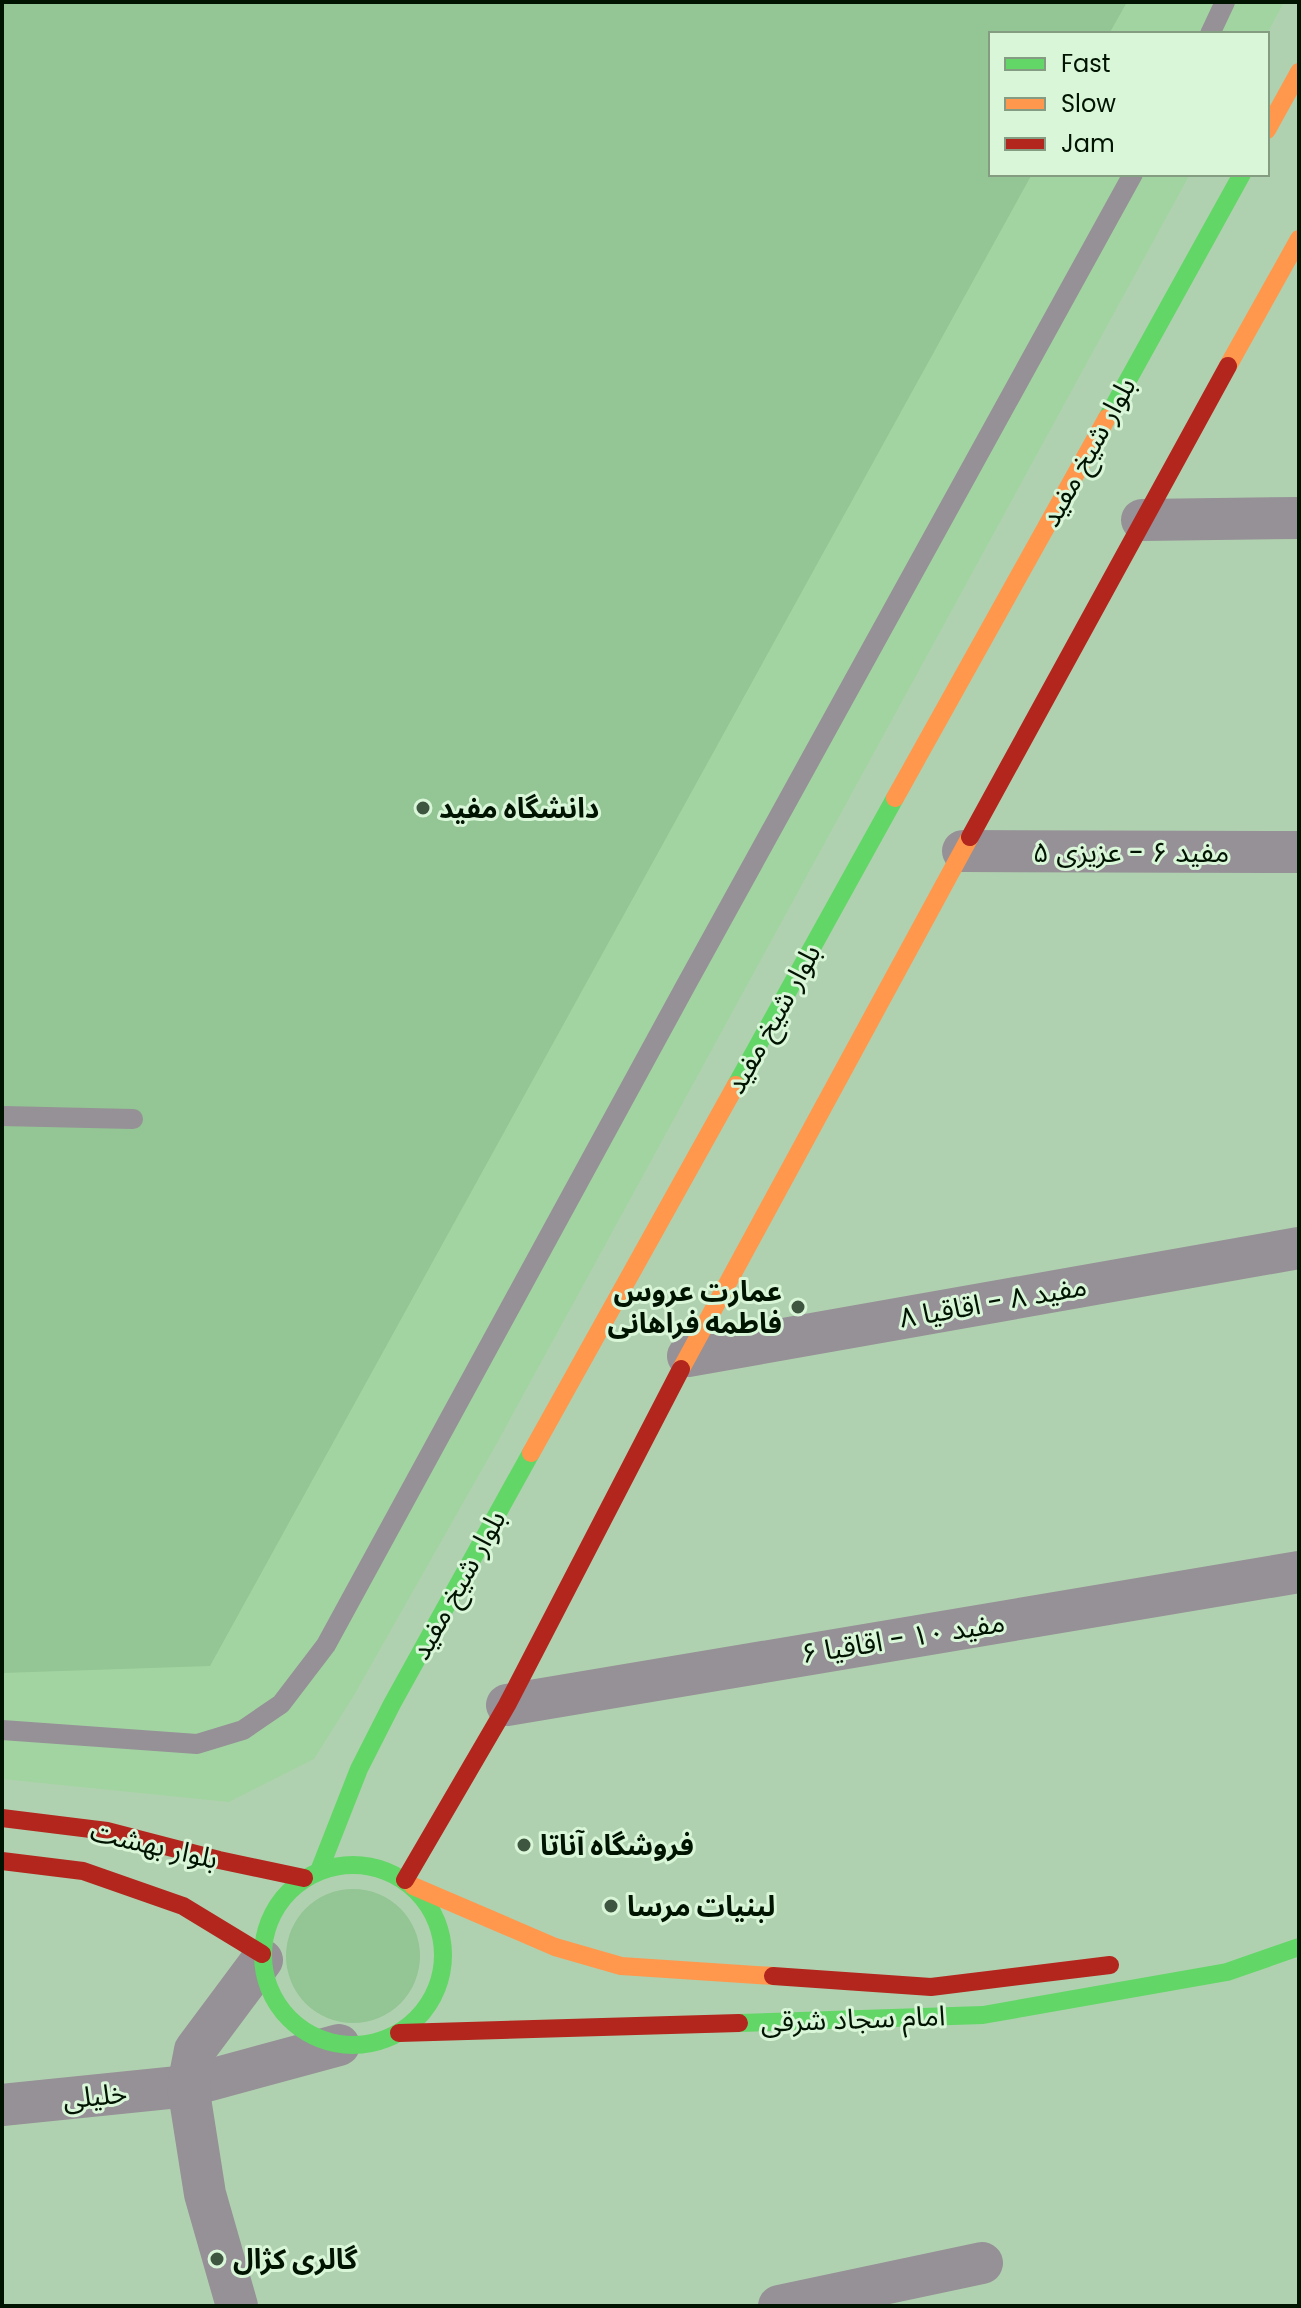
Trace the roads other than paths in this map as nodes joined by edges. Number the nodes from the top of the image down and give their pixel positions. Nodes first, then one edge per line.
1 (1225, 2) edge
2 (1211, 32) edge
3 (1299, 72) edge
4 (1269, 126) edge
5 (1132, 176) edge
6 (1241, 176) edge
7 (1299, 239) edge
8 (1299, 518) edge
9 (1142, 520) junction
10 (963, 851) junction
11 (1299, 852) edge
12 (2, 1116) edge
13 (133, 1119) dead end
14 (1299, 1248) edge
15 (688, 1356) junction
16 (1299, 1572) edge
17 (507, 1705) junction
18 (2, 1730) edge
19 (2, 1818) edge
20 (2, 1861) edge
21 (312, 1875) junction
22 (409, 1883) junction
23 (1299, 1945) edge
24 (1238, 1950) dead end
25 (262, 1957) junction
26 (1130, 1963) dead end
27 (399, 2033) junction
28 (339, 2045) junction
29 (188, 2086) junction
30 (2, 2105) edge
31 (982, 2263) dead end
32 (237, 2306) edge
33 (779, 2306) edge

1 - 2 lane
3 - 4 street
5 - 18 lane
6 - 21 street, بلوار شیخ مفید
7 - 9 street
8 - 9 street
9 - 10 street
10 - 11 street, مفید ۶ - عزیزی ۵
10 - 15 street
12 - 13 lane
14 - 15 street, مفید ۸ - اقاقیا ۸
15 - 17 street
16 - 17 street, مفید ۱۰ - اقاقیا ۶
17 - 22 street
19 - 21 street, بلوار بهشت
20 - 25 street, بلوار بهشت
21 - 22 street
21 - 25 street
22 - 26 street, امام سجاد شرقی
22 - 27 street
23 - 24 street, امام سجاد شرقی
23 - 27 street, امام سجاد شرقی
25 - 28 street
25 - 29 street
27 - 28 street
28 - 29 street, خلیلی
29 - 30 street, خلیلی
29 - 32 street
31 - 33 street

